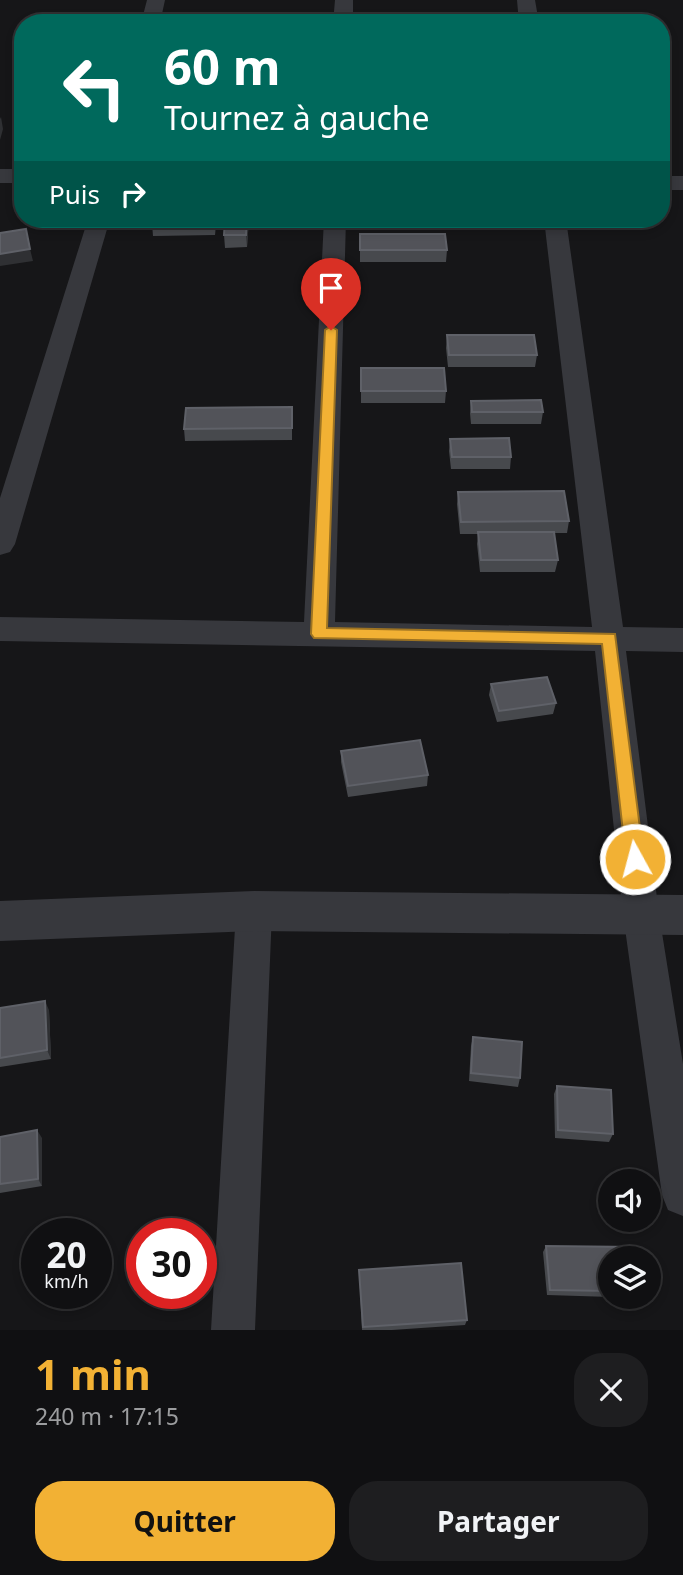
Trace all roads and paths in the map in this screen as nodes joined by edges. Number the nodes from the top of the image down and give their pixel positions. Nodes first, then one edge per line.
1 (96, 228) edge
2 (335, 228) edge
3 (556, 228) edge
4 (0, 544) edge
5 (0, 629) edge
6 (319, 634) junction
7 (609, 638) junction
8 (683, 640) edge
9 (254, 911) junction
10 (662, 915) edge
11 (0, 921) edge
12 (683, 1195) edge
13 (233, 1330) edge

1 - 4 street
2 - 6 street
3 - 7 street
5 - 6 street
6 - 7 street
7 - 8 street
7 - 10 street
9 - 10 street
9 - 11 street
9 - 13 street
10 - 12 street

